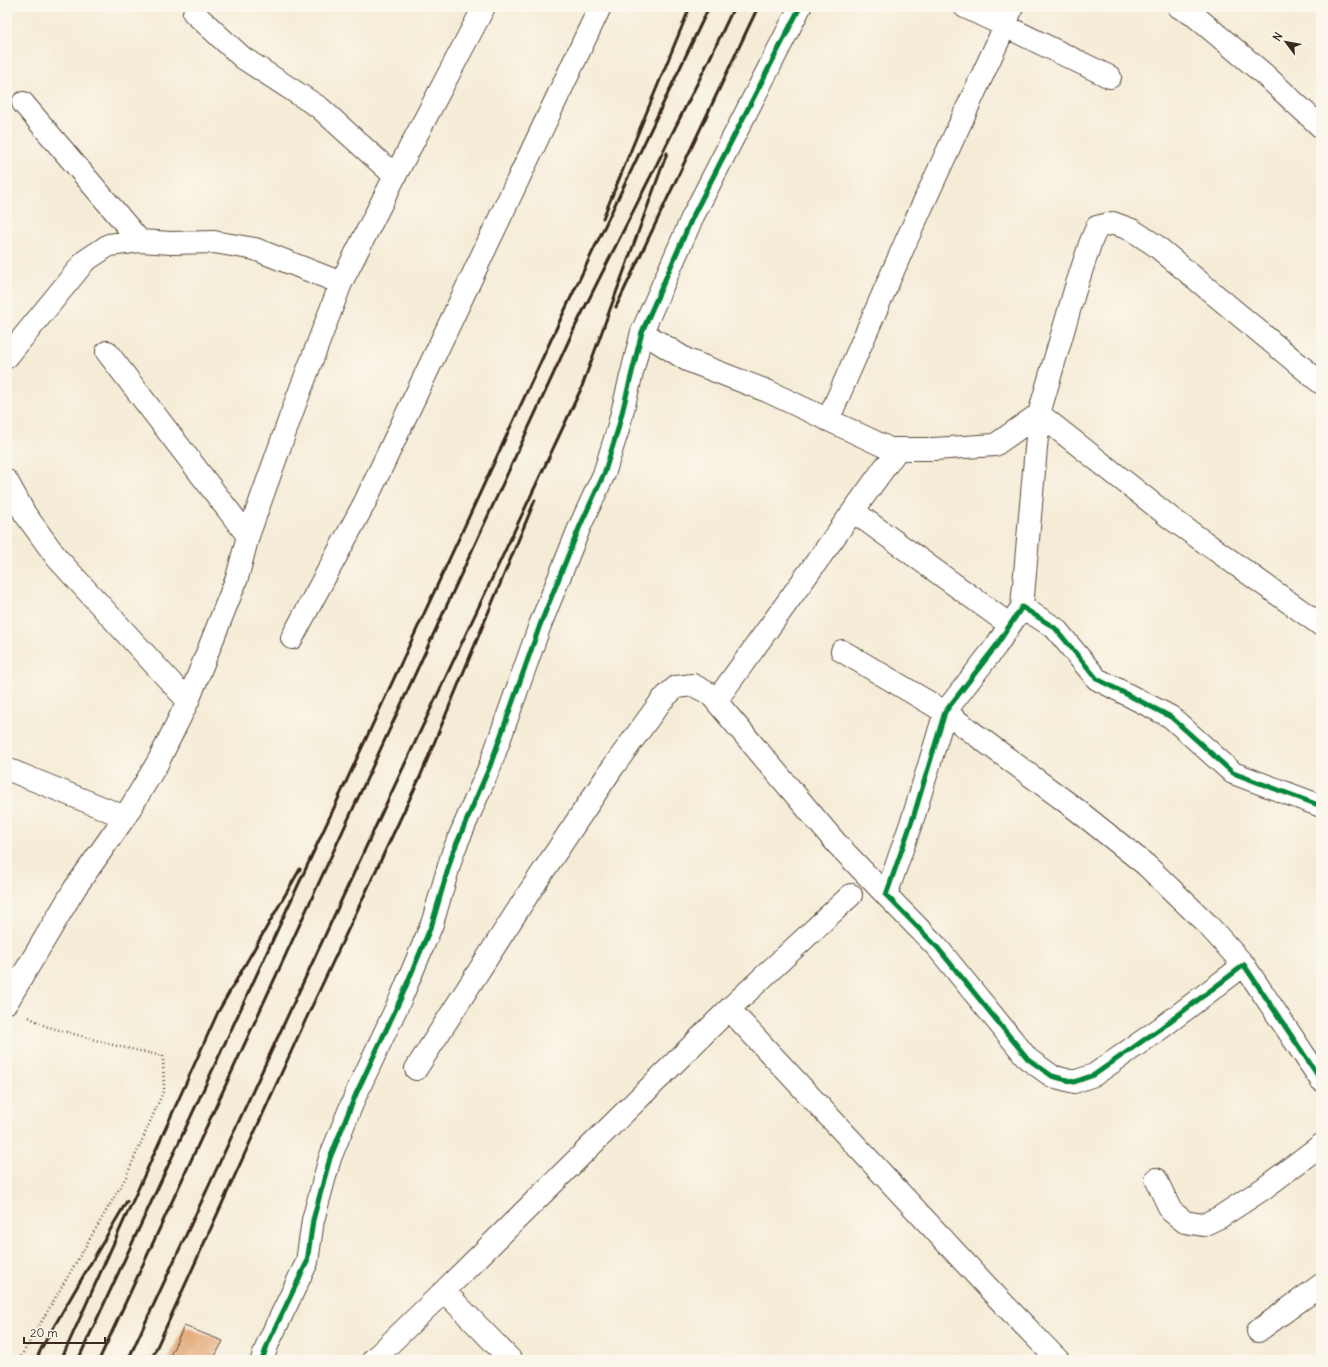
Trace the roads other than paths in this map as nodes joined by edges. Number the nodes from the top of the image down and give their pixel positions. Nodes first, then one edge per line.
1 (484, 7) edge
2 (600, 7) edge
3 (800, 7) edge
4 (965, 7) edge
5 (1179, 7) edge
6 (194, 13) dead end
7 (1008, 17) edge
8 (1110, 77) dead end
9 (23, 103) dead end
10 (1321, 127) edge
11 (395, 176) junction
12 (140, 241) junction
13 (341, 282) junction
14 (642, 332) junction
15 (108, 352) dead end
16 (7, 357) edge
17 (1321, 383) edge
18 (1039, 414) junction
19 (828, 420) junction
20 (898, 449) junction
21 (7, 481) edge
22 (853, 511) junction
23 (248, 536) junction
24 (1016, 616) junction
25 (1321, 624) edge
26 (292, 638) dead end
27 (842, 651) dead end
28 (188, 701) junction
29 (716, 701) junction
30 (944, 712) junction
31 (7, 769) edge
32 (1321, 806) edge
33 (125, 816) junction
34 (851, 895) dead end
35 (886, 895) junction
36 (1244, 965) junction
37 (7, 1002) edge
38 (729, 1009) junction
39 (416, 1069) dead end
40 (1321, 1080) edge
41 (1321, 1145) edge
42 (1156, 1179) dead end
43 (1321, 1285) edge
44 (444, 1292) junction
45 (1258, 1331) dead end
46 (262, 1360) edge
47 (373, 1360) edge
48 (511, 1360) edge
49 (1058, 1360) edge

1 - 11 street
2 - 26 street
3 - 14 street
4 - 7 street
5 - 10 street
6 - 11 street
7 - 8 street
7 - 19 street
9 - 12 street
11 - 13 street
12 - 13 street
12 - 16 street
13 - 23 street
14 - 19 street
14 - 46 street
15 - 23 street
17 - 18 street
18 - 20 street
18 - 24 street
18 - 25 street
19 - 20 street
20 - 22 street
21 - 28 street
22 - 24 street
22 - 29 street
23 - 28 street
24 - 30 street
24 - 32 street
27 - 30 street
28 - 33 street
29 - 35 street
29 - 39 street
30 - 35 street
30 - 36 street
31 - 33 street
33 - 37 street
34 - 38 street
35 - 36 street
36 - 40 street
38 - 44 street
38 - 49 street
41 - 42 street
43 - 45 street
44 - 47 street
44 - 48 street

